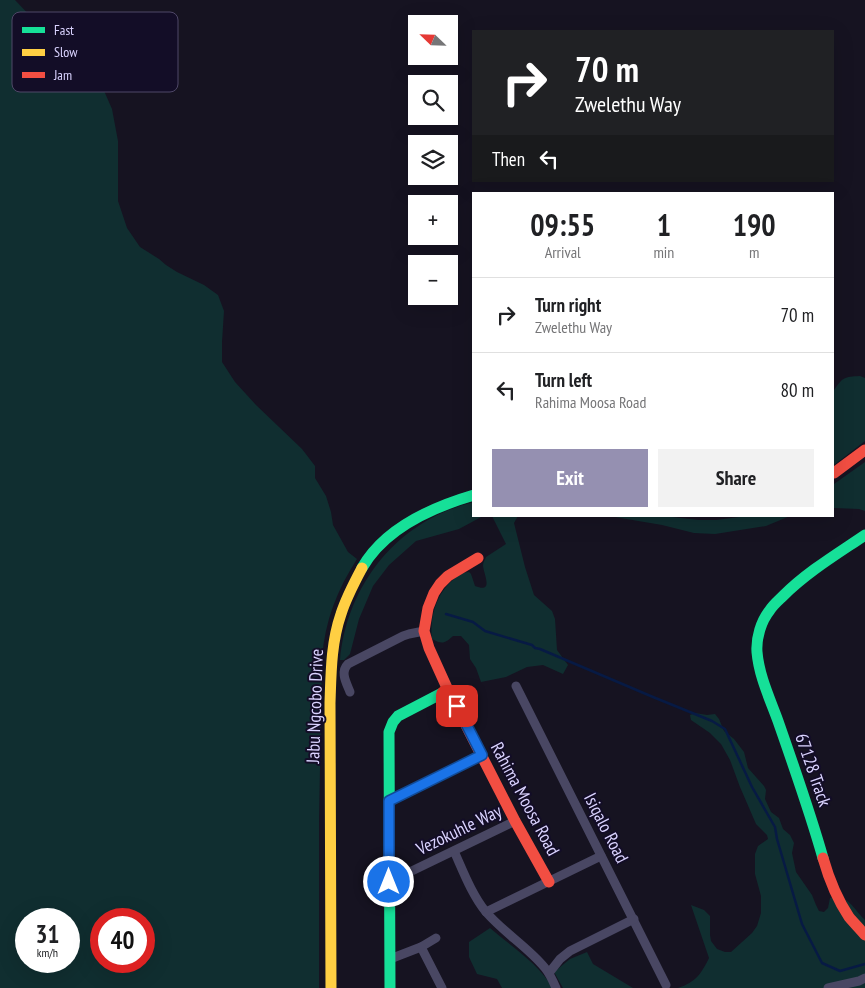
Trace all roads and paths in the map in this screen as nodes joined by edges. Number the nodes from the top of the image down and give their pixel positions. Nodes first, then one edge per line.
1 (865, 450) edge
2 (834, 473) edge
3 (472, 495) edge
4 (865, 535) edge
5 (478, 558) dead end
6 (424, 631) junction
7 (516, 686) dead end
8 (448, 690) junction
9 (350, 692) dead end
10 (482, 755) junction
11 (389, 801) junction
12 (515, 821) junction
13 (454, 851) junction
14 (601, 856) junction
15 (389, 882) junction
16 (549, 882) junction
17 (486, 912) junction
18 (634, 919) junction
19 (865, 935) edge
20 (436, 938) dead end
21 (421, 947) junction
22 (390, 959) junction
23 (549, 973) junction
24 (865, 978) edge
25 (666, 985) dead end
26 (331, 988) edge
27 (390, 988) edge
28 (442, 988) edge
29 (556, 988) edge
30 (828, 988) edge

1 - 2 street
3 - 26 street, Jabu Ngcobo Drive
4 - 19 street, 67128 Track
5 - 6 street, Rahima Moosa Road
6 - 8 street, Rahima Moosa Road
6 - 9 street
7 - 14 street, Isiqalo Road
8 - 10 street, Rahima Moosa Road
8 - 11 street
10 - 11 street
10 - 12 street, Rahima Moosa Road
11 - 15 street
12 - 13 street, Vezokuhle Way
12 - 16 street, Rahima Moosa Road
13 - 15 street, Vezokuhle Way
13 - 17 street
14 - 16 street
14 - 18 street, Isiqalo Road
15 - 22 street
16 - 17 street
17 - 23 street
18 - 23 street
18 - 25 street, Isiqalo Road
20 - 21 street
21 - 22 street
21 - 28 street
22 - 27 street
23 - 29 street
24 - 30 street

